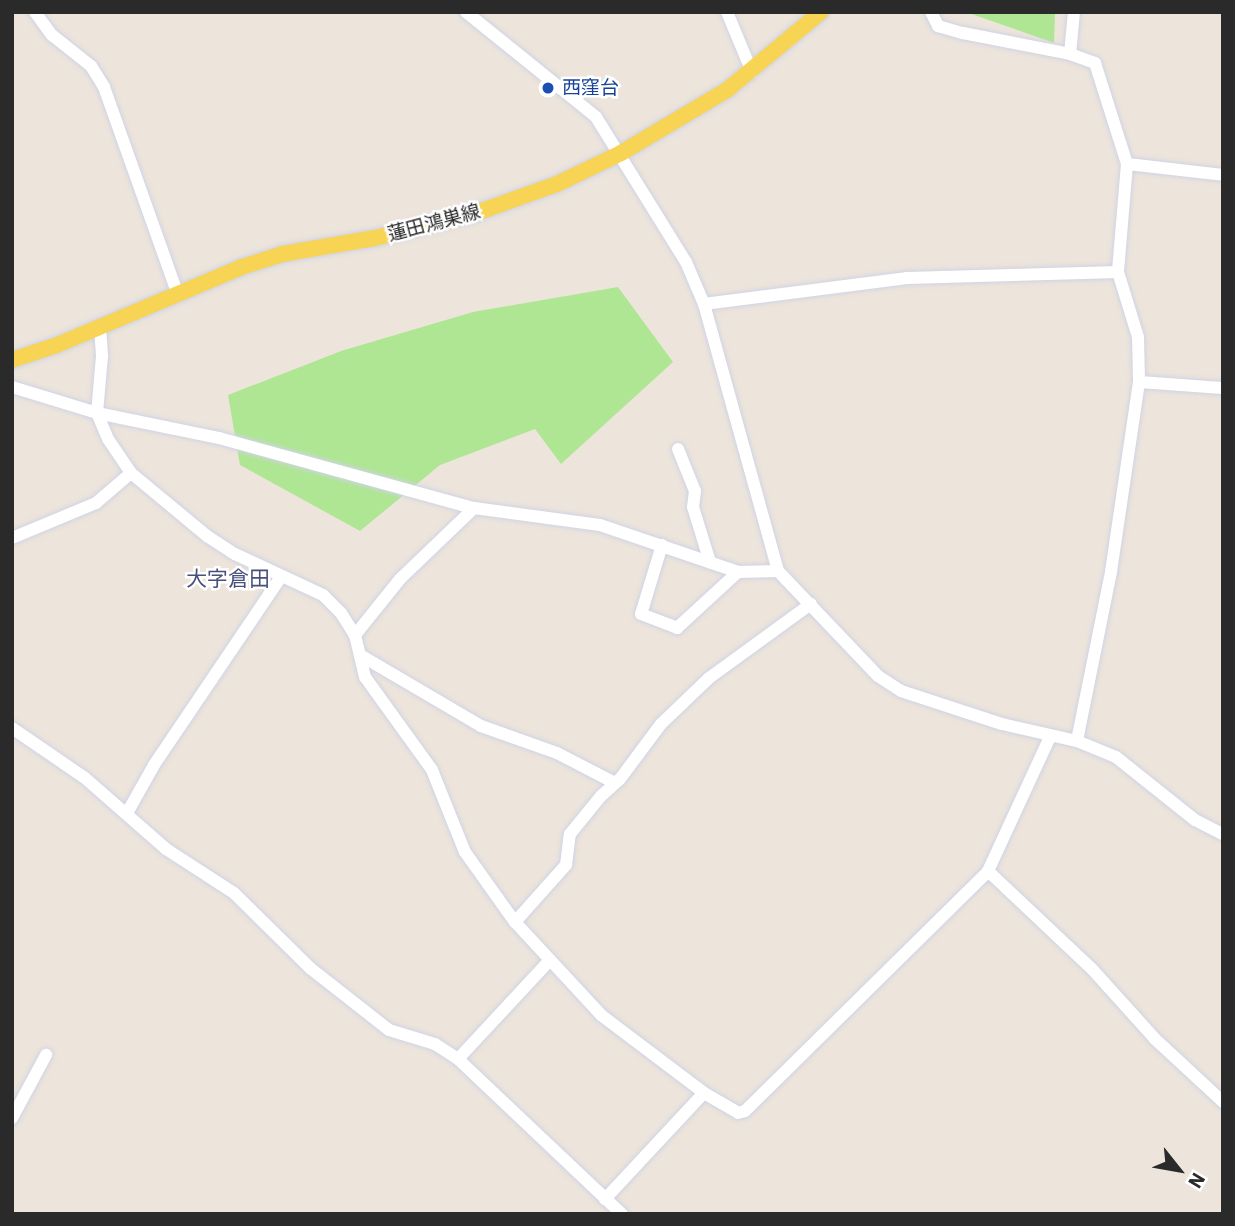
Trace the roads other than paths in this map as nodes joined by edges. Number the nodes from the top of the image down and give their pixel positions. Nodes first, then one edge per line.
1 (35, 12) edge
2 (727, 12) edge
3 (821, 12) edge
4 (931, 12) edge
5 (1074, 12) edge
6 (469, 13) edge
7 (1070, 54) junction
8 (752, 72) junction
9 (621, 153) junction
10 (1126, 164) junction
11 (1223, 175) edge
12 (1118, 272) junction
13 (178, 295) junction
14 (704, 304) junction
15 (100, 327) junction
16 (12, 360) edge
17 (1139, 382) junction
18 (12, 387) edge
19 (1223, 388) edge
20 (97, 413) junction
21 (678, 449) dead end
22 (131, 473) junction
23 (474, 508) junction
24 (12, 538) edge
25 (662, 545) junction
26 (710, 562) junction
27 (778, 571) junction
28 (738, 572) junction
29 (281, 577) junction
30 (811, 604) junction
31 (355, 635) junction
32 (360, 655) junction
33 (12, 727) edge
34 (1051, 737) junction
35 (1077, 741) junction
36 (615, 783) junction
37 (127, 813) junction
38 (1223, 834) edge
39 (988, 872) junction
40 (514, 922) junction
41 (550, 960) junction
42 (46, 1055) dead end
43 (458, 1059) junction
44 (704, 1093) junction
45 (1223, 1102) edge
46 (12, 1118) edge
47 (605, 1199) junction
48 (622, 1214) edge

1 - 13 street
2 - 8 street
3 - 8 main road, 蓮田鴻巣線
4 - 7 street
5 - 7 street
6 - 9 street
7 - 10 street
8 - 9 main road, 蓮田鴻巣線
9 - 13 main road, 蓮田鴻巣線
9 - 14 street
10 - 11 street
10 - 12 street
12 - 14 street
12 - 17 street
13 - 15 main road, 蓮田鴻巣線
14 - 27 street
15 - 16 main road, 蓮田鴻巣線
15 - 20 street
17 - 19 street
17 - 35 street
18 - 20 street
20 - 22 street
20 - 23 street
21 - 26 street
22 - 24 street
22 - 29 street
23 - 25 street
23 - 31 street
25 - 26 street
25 - 28 street
26 - 28 street
27 - 28 street
27 - 30 street
29 - 31 street
29 - 37 street
30 - 34 street
30 - 36 street
31 - 32 street
32 - 36 street
32 - 40 street
33 - 37 street
34 - 35 street
34 - 39 street
35 - 38 street
36 - 40 street
37 - 43 street
39 - 44 street
39 - 45 street
40 - 41 street
41 - 43 street
41 - 44 street
42 - 46 street
43 - 47 street
44 - 47 street
47 - 48 street

